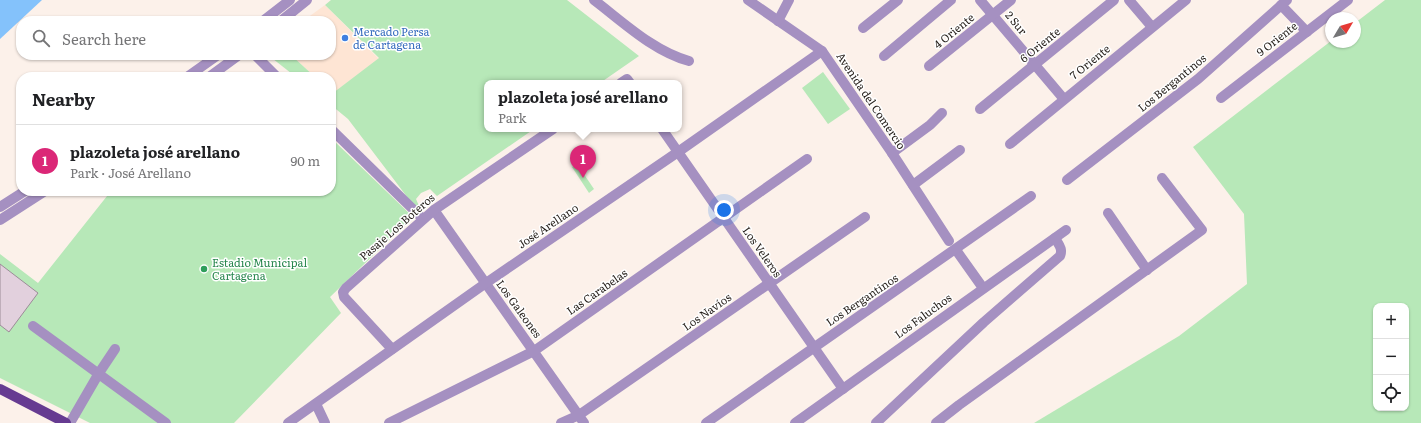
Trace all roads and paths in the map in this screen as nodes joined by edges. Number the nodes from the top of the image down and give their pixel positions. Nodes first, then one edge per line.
1 (290, 0) edge
2 (307, 0) edge
3 (594, 0) edge
4 (748, 0) edge
5 (789, 0) edge
6 (898, 0) edge
7 (951, 0) edge
8 (980, 0) edge
9 (1012, 0) edge
10 (1114, 0) edge
11 (1129, 0) edge
12 (1186, 0) edge
13 (1348, 0) edge
14 (1284, 2) edge
15 (993, 15) junction
16 (270, 16) edge
17 (287, 16) edge
18 (778, 20) junction
19 (1152, 27) junction
20 (863, 28) dead end
21 (1307, 32) junction
22 (822, 51) junction
23 (884, 56) dead end
24 (211, 60) edge
25 (232, 60) edge
26 (260, 60) edge
27 (690, 61) dead end
28 (1035, 64) junction
29 (929, 66) dead end
30 (194, 72) edge
31 (216, 72) edge
32 (273, 72) edge
33 (1063, 98) junction
34 (1221, 98) dead end
35 (980, 109) dead end
36 (942, 113) dead end
37 (549, 132) edge
38 (664, 132) edge
39 (336, 135) edge
40 (1010, 144) dead end
41 (960, 150) dead end
42 (678, 152) junction
43 (892, 153) junction
44 (807, 159) dead end
45 (1162, 178) dead end
46 (1067, 180) dead end
47 (913, 185) junction
48 (17, 196) edge
49 (37, 196) edge
50 (1031, 196) dead end
51 (0, 207) edge
52 (434, 210) junction
53 (1108, 213) dead end
54 (865, 217) dead end
55 (423, 219) junction
56 (723, 219) junction
57 (0, 220) edge
58 (1066, 230) dead end
59 (1055, 238) junction
60 (949, 241) dead end
61 (956, 250) junction
62 (1147, 270) junction
63 (486, 283) junction
64 (769, 284) junction
65 (983, 288) junction
66 (33, 326) dead end
67 (813, 347) junction
68 (115, 349) dead end
69 (392, 349) junction
70 (534, 351) junction
71 (99, 373) junction
72 (0, 389) edge
73 (843, 389) junction
74 (316, 404) junction
75 (582, 419) edge
76 (66, 423) edge
77 (70, 423) edge
78 (166, 423) edge
79 (288, 423) edge
80 (325, 423) edge
81 (389, 423) edge
82 (561, 423) edge
83 (706, 423) edge
84 (794, 423) edge
85 (876, 423) edge
86 (936, 423) edge

1 - 16 street
2 - 17 street
3 - 27 street
4 - 18 street, Avenida del Comercio
5 - 18 street
6 - 20 street
7 - 23 street
8 - 15 street, 2 Sur
9 - 15 street, 4 Oriente
10 - 28 street, 6 Oriente
11 - 19 street
12 - 19 street, 7 Oriente
13 - 21 street, 9 Oriente
14 - 21 street
14 - 46 street, Los Bergantinos
15 - 28 street, 2 Sur
15 - 29 street, 4 Oriente
18 - 22 street, Avenida del Comercio
19 - 33 street, 7 Oriente
21 - 34 street, 9 Oriente
22 - 42 street, José Arellano
22 - 43 street, Avenida del Comercio
24 - 30 street
25 - 31 street
26 - 32 street
28 - 33 street, 2 Sur
28 - 35 street, 6 Oriente
33 - 40 street, 7 Oriente
36 - 43 street
37 - 52 street, Pasaje Los Boteros
38 - 42 street, Los Veleros
39 - 55 street
41 - 47 street
42 - 56 street, Los Veleros
42 - 63 street, José Arellano
43 - 47 street, Avenida del Comercio
44 - 56 street, Las Carabelas
45 - 62 street
47 - 60 street, Avenida del Comercio
48 - 51 street
49 - 57 street
50 - 61 street, Los Bergantinos
52 - 55 street, Pasaje Los Boteros
52 - 63 street, Los Galeones
53 - 62 street
54 - 64 street, Los Navíos
55 - 69 street, Pasaje Los Boteros
56 - 64 street, Los Veleros
56 - 70 street, Las Carabelas
58 - 59 street, Los Faluchos
59 - 65 street, Los Faluchos
59 - 85 street
61 - 65 street
61 - 67 street, Los Bergantinos
62 - 86 street
63 - 69 street, José Arellano
63 - 70 street, Los Galeones
64 - 67 street, Los Veleros
64 - 75 street, Los Navíos
65 - 73 street, Los Faluchos
66 - 71 street
67 - 73 street, Los Veleros
67 - 83 street, Los Bergantinos
68 - 71 street
69 - 74 street, José Arellano
70 - 75 street, Los Galeones
70 - 81 street, Las Carabelas
71 - 77 street
71 - 78 street
72 - 76 main road
73 - 84 street, Los Faluchos
74 - 79 street, José Arellano
74 - 80 street
75 - 82 street, Los Navíos

